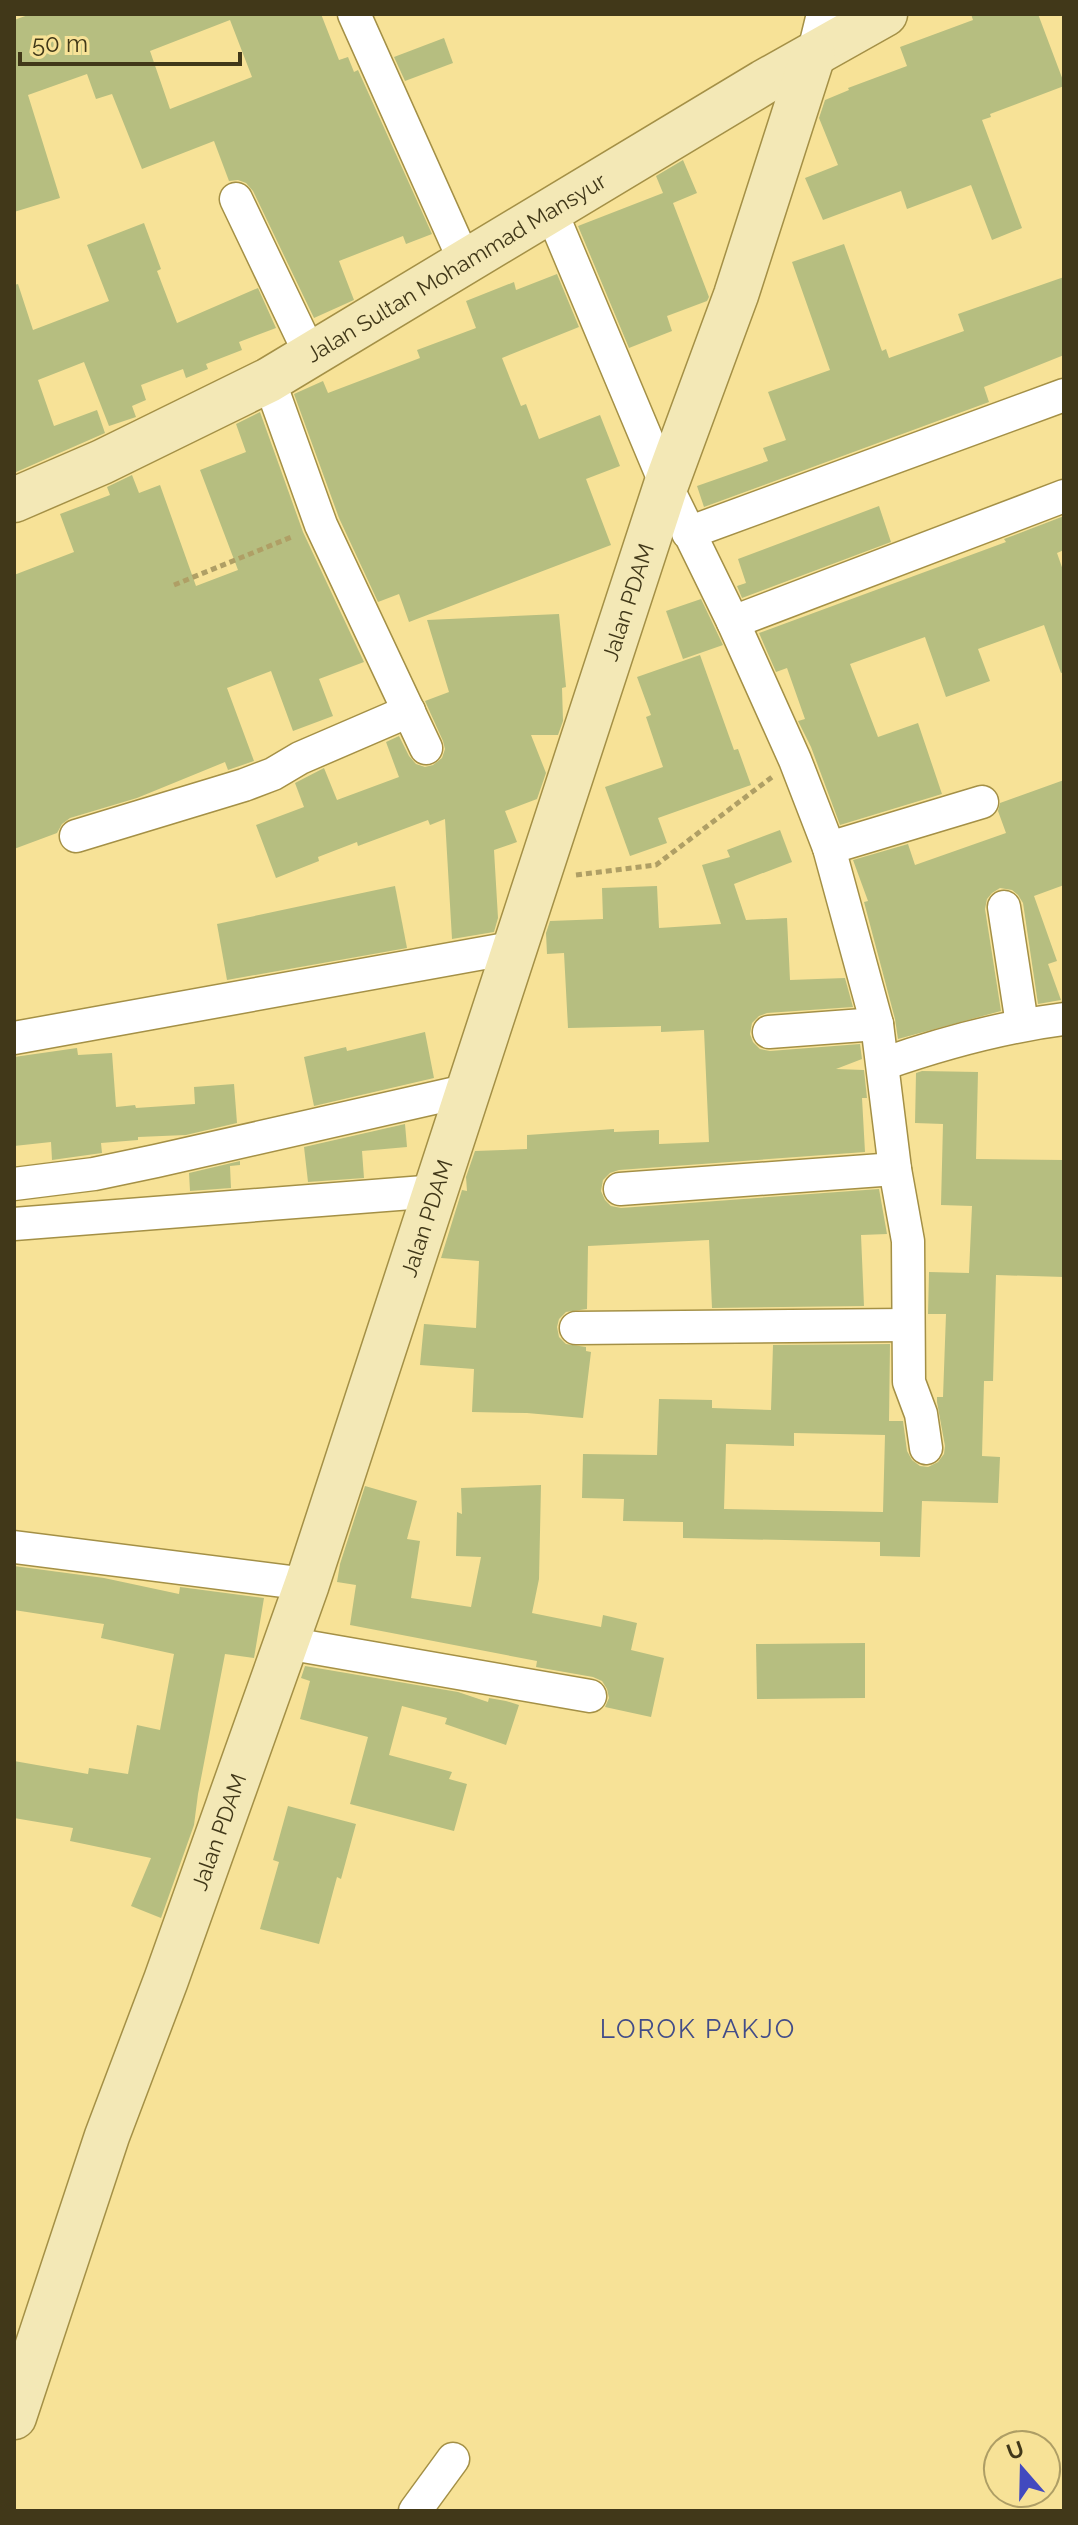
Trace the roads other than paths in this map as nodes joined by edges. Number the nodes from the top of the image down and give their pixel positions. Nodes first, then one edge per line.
1 (354, 14) edge
2 (823, 14) edge
3 (885, 14) edge
4 (813, 55) junction
5 (236, 199) dead end
6 (551, 211) junction
7 (465, 262) junction
8 (311, 356) junction
9 (269, 380) junction
10 (1064, 395) edge
11 (666, 485) junction
12 (1064, 496) edge
13 (14, 500) edge
14 (688, 533) junction
15 (733, 622) junction
16 (409, 711) junction
17 (426, 748) dead end
18 (982, 802) dead end
19 (76, 836) dead end
20 (829, 848) junction
21 (1004, 907) dead end
22 (517, 947) junction
23 (1064, 1019) edge
24 (877, 1024) junction
25 (1022, 1024) junction
26 (769, 1032) dead end
27 (14, 1038) edge
28 (883, 1064) junction
29 (469, 1090) junction
30 (895, 1169) junction
31 (14, 1184) edge
32 (620, 1189) dead end
33 (437, 1191) junction
34 (14, 1224) edge
35 (907, 1325) junction
36 (576, 1328) dead end
37 (926, 1448) dead end
38 (14, 1547) edge
39 (307, 1584) junction
40 (286, 1643) junction
41 (590, 1696) dead end
42 (14, 2417) edge
43 (453, 2459) dead end
44 (415, 2511) edge

1 - 7 street
2 - 4 street, Jalan PDAM
3 - 4 street, Jalan Sultan Mohammad Mansyur
4 - 6 street, Jalan Sultan Mohammad Mansyur
4 - 11 street, Jalan PDAM
5 - 8 street
6 - 7 street, Jalan Sultan Mohammad Mansyur
6 - 11 street
7 - 8 street, Jalan Sultan Mohammad Mansyur
8 - 9 street, Jalan Sultan Mohammad Mansyur
9 - 13 street, Jalan Sultan Mohammad Mansyur
9 - 16 street
10 - 14 street
11 - 14 street
11 - 22 street, Jalan PDAM
12 - 15 street
14 - 15 street
15 - 20 street
16 - 17 street
16 - 19 street
18 - 20 street
20 - 24 street
21 - 25 street
22 - 27 street
22 - 29 street, Jalan PDAM
23 - 25 street
24 - 26 street
24 - 28 street
25 - 28 street
28 - 30 street
29 - 31 street
29 - 33 street, Jalan PDAM
30 - 32 street
30 - 35 street
33 - 34 street
33 - 39 street, Jalan PDAM
35 - 36 street
35 - 37 street
38 - 39 street
39 - 40 street, Jalan PDAM
40 - 41 street
40 - 42 street, Jalan PDAM
43 - 44 street

